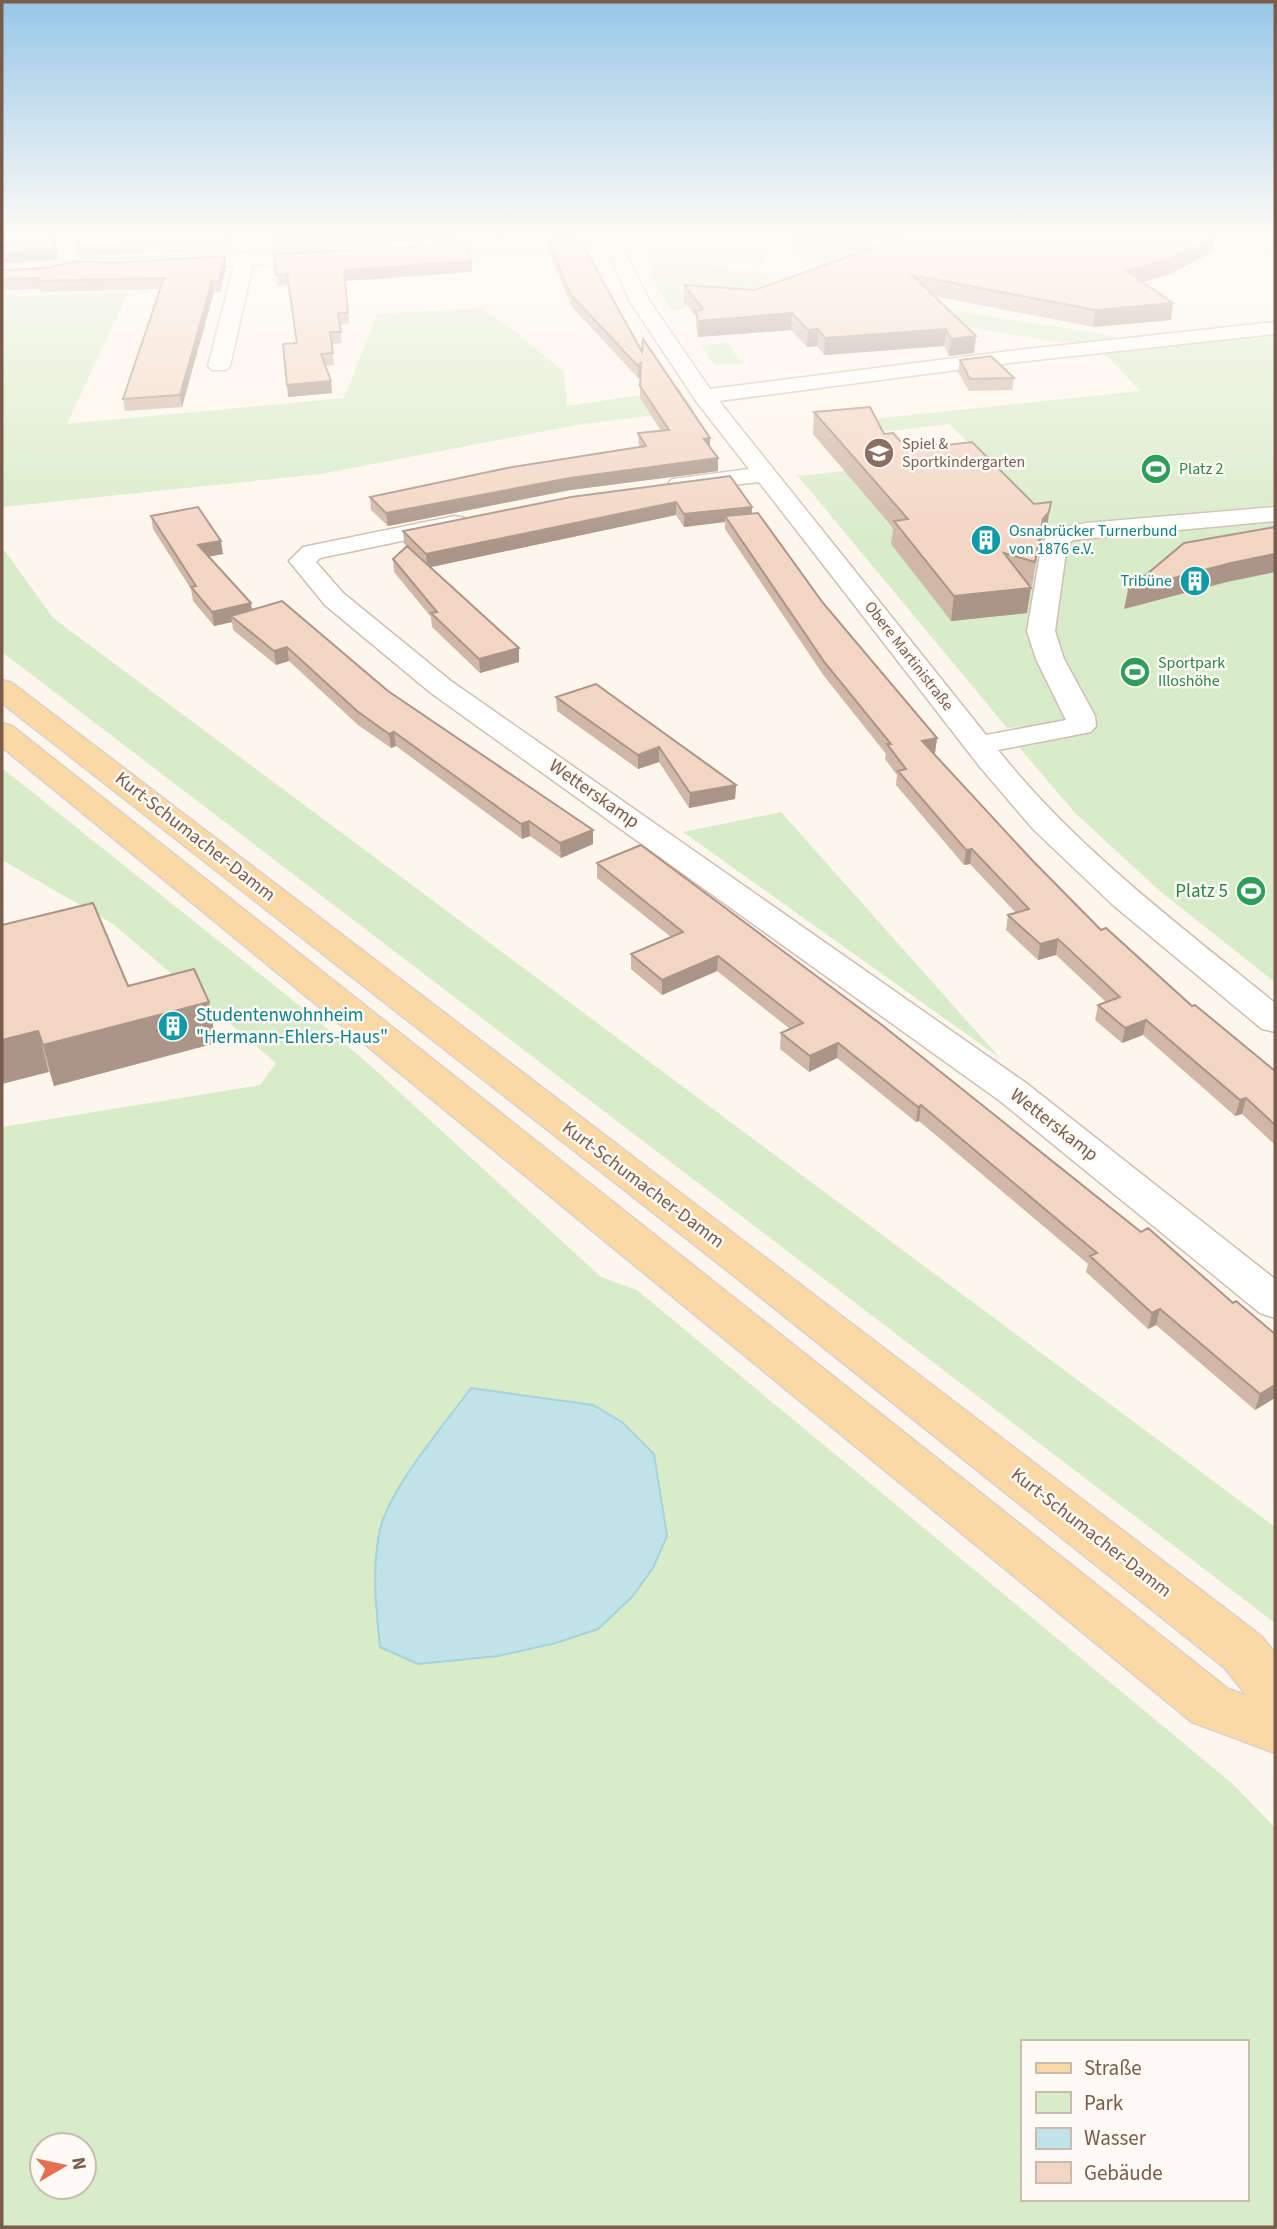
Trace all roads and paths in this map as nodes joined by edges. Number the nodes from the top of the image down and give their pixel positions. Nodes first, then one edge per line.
1 (226, 338) edge
2 (669, 338) edge
3 (1183, 338) edge
4 (219, 366) dead end
5 (723, 408) junction
6 (767, 474) junction
7 (646, 488) edge
8 (1275, 514) edge
9 (489, 516) edge
10 (2, 689) edge
11 (2, 732) edge
12 (979, 745) junction
13 (1275, 1021) edge
14 (1275, 1302) edge
15 (1275, 1691) edge
16 (1275, 1729) edge

1 - 4 street
2 - 5 street, Obere Martinistraße
3 - 5 street
5 - 6 street, Obere Martinistraße
6 - 7 street
6 - 12 street, Obere Martinistraße
8 - 12 street
9 - 14 street, Wetterskamp
10 - 15 main road, Kurt-Schumacher-Damm
11 - 16 main road, Kurt-Schumacher-Damm
12 - 13 street, Obere Martinistraße

